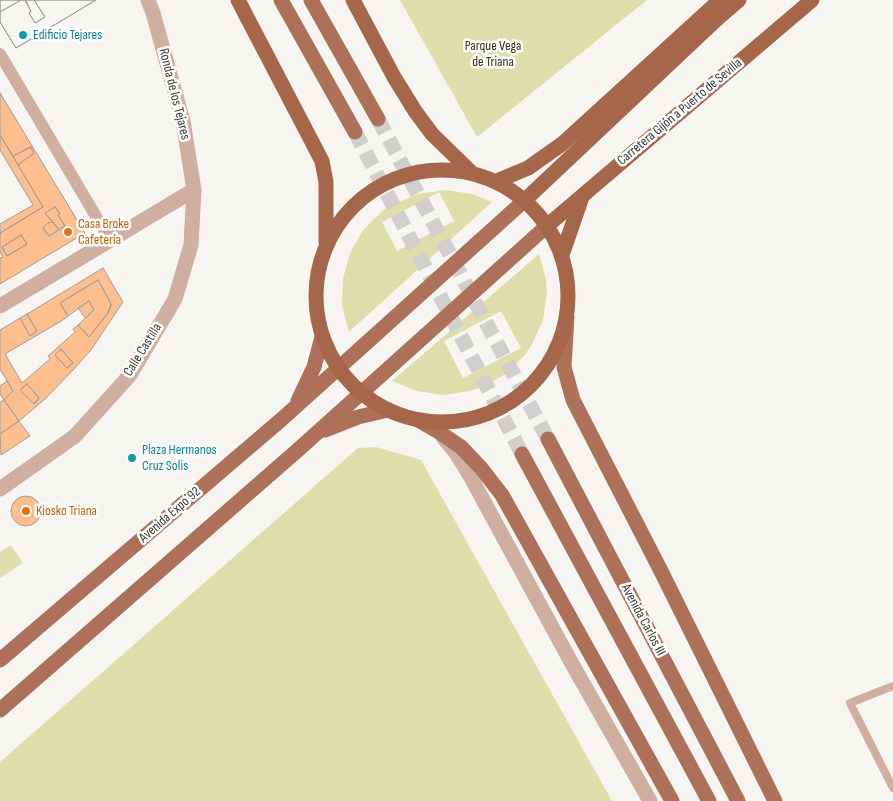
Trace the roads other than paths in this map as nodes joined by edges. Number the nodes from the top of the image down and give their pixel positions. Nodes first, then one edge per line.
1 (148, 0) edge
2 (238, 0) edge
3 (281, 0) edge
4 (311, 0) edge
5 (353, 0) edge
6 (720, 0) edge
7 (739, 0) edge
8 (812, 0) edge
9 (0, 54) edge
10 (378, 119) tunnel mouth
11 (354, 132) tunnel mouth
12 (472, 173) junction
13 (497, 181) junction
14 (194, 190) junction
15 (583, 195) junction
16 (525, 200) junction
17 (548, 225) junction
18 (110, 240) junction
19 (326, 246) junction
20 (562, 254) junction
21 (0, 306) edge
22 (567, 317) junction
23 (322, 337) junction
24 (338, 368) junction
25 (361, 393) junction
26 (294, 408) junction
27 (388, 410) junction
28 (418, 420) junction
29 (439, 432) junction
30 (317, 433) junction
31 (548, 439) tunnel mouth
32 (522, 454) tunnel mouth
33 (0, 489) edge
34 (0, 660) edge
35 (893, 686) edge
36 (0, 710) edge
37 (893, 788) edge
38 (650, 801) edge
39 (672, 801) edge
40 (709, 801) edge
41 (738, 801) edge
42 (775, 801) edge

1 - 14 street, Ronda de los Tejares
2 - 19 highway
3 - 11 main road
4 - 10 main road
5 - 12 highway
6 - 13 highway
7 - 16 highway
8 - 15 highway, Carretera Gijón a Puerto de Sevilla
9 - 18 street
12 - 13 highway
12 - 19 highway
13 - 16 highway
14 - 18 street
14 - 33 street, Calle Castilla
15 - 17 highway, Carretera Gijón a Puerto de Sevilla
15 - 20 highway
16 - 17 highway
16 - 24 main road, Avenida Expo´92
17 - 20 highway
17 - 25 main road
18 - 21 street
19 - 23 highway
20 - 22 highway
22 - 28 highway
22 - 42 main road
23 - 24 highway
23 - 26 main road
24 - 25 highway
24 - 26 main road, Avenida Expo´92
25 - 27 highway
25 - 30 main road
26 - 34 main road, Avenida Expo´92
27 - 28 highway
27 - 30 main road
28 - 29 main road
29 - 38 street
29 - 39 main road
30 - 36 main road
31 - 41 main road, Avenida Carlos III
32 - 40 main road, Avenida Carlos III
35 - 37 lane

